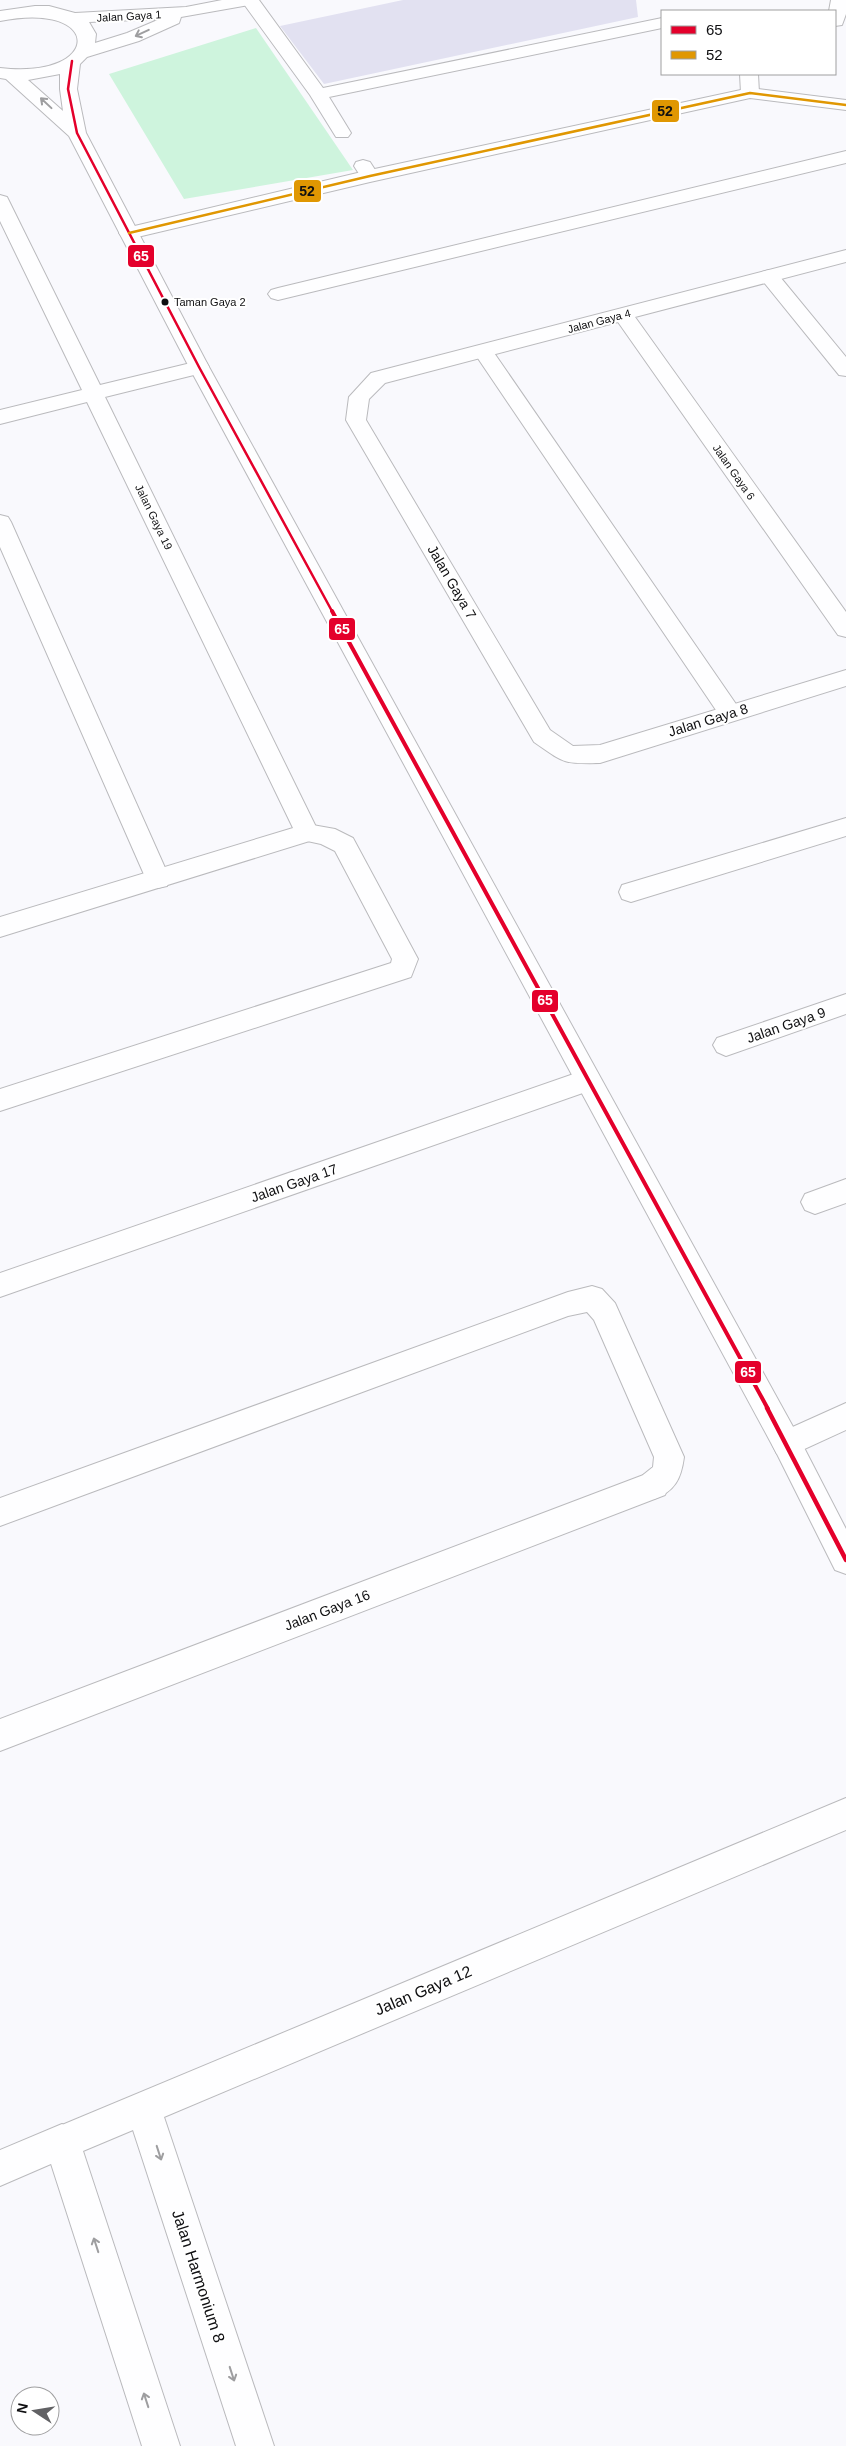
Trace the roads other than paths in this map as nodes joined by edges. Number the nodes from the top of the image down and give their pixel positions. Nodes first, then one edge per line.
1 (250, 0) edge
2 (840, 0) edge
3 (36, 5) edge
4 (186, 12) junction
5 (0, 16) edge
6 (72, 18) junction
7 (839, 21) edge
8 (661, 23) edge
9 (77, 57) junction
10 (6, 74) edge
11 (749, 75) edge
12 (318, 94) junction
13 (750, 94) junction
14 (846, 105) edge
15 (77, 133) junction
16 (342, 133) dead end
17 (846, 157) edge
18 (0, 201) edge
19 (129, 233) junction
20 (846, 256) edge
21 (769, 276) junction
22 (278, 294) dead end
23 (623, 314) junction
24 (483, 351) junction
25 (199, 367) junction
26 (846, 370) edge
27 (94, 393) junction
28 (358, 397) joint
29 (0, 417) edge
30 (0, 522) edge
31 (846, 629) edge
32 (846, 678) edge
33 (730, 713) junction
34 (569, 755) joint
35 (846, 827) edge
36 (307, 833) junction
37 (158, 879) junction
38 (631, 892) dead end
39 (0, 927) edge
40 (846, 1004) edge
41 (726, 1046) dead end
42 (588, 1080) junction
43 (0, 1100) edge
44 (846, 1191) edge
45 (816, 1202) dead end
46 (0, 1285) edge
47 (846, 1416) edge
48 (787, 1444) junction
49 (0, 1512) edge
50 (846, 1560) edge
51 (0, 1735) edge
52 (846, 1814) edge
53 (144, 2107) junction
54 (62, 2142) junction
55 (0, 2168) edge
56 (161, 2446) edge
57 (255, 2446) edge

1 - 4 street, Jalan Gaya 1
1 - 12 street
2 - 7 street
3 - 5 street, Jalan Gaya 1
3 - 6 street, Jalan Gaya 1
4 - 6 street, Jalan Gaya 1
4 -> 9 street, Jalan Gaya 1
6 - 9 street
8 - 12 street
9 - 10 street, Jalan Gaya 1
9 - 15 street
15 -> 10 street
11 - 13 street
12 - 16 street
13 - 14 street
13 - 19 street
15 - 19 street
17 - 22 street
18 - 27 street, Jalan Gaya 19
19 - 25 street
20 - 21 street, Jalan Gaya 4
21 - 23 street, Jalan Gaya 4
21 - 26 street
23 - 24 street, Jalan Gaya 4
23 - 31 street, Jalan Gaya 6
24 - 28 street, Jalan Gaya 4
24 - 33 street
25 - 27 street
25 - 42 street
27 - 29 street
27 - 36 street, Jalan Gaya 19
28 - 34 street, Jalan Gaya 7
30 - 37 street
32 - 33 street, Jalan Gaya 8
33 - 34 street, Jalan Gaya 8
35 - 38 street
36 - 37 street
36 - 43 street
37 - 39 street
40 - 41 street, Jalan Gaya 9
42 - 46 street, Jalan Gaya 17
42 - 48 street
44 - 45 street
47 - 48 street
48 - 50 street
49 - 51 street, Jalan Gaya 16
52 - 53 street, Jalan Gaya 12
53 - 54 street, Jalan Gaya 12
53 -> 57 street, Jalan Harmonium 8
54 - 55 street, Jalan Gaya 12
56 -> 54 street

